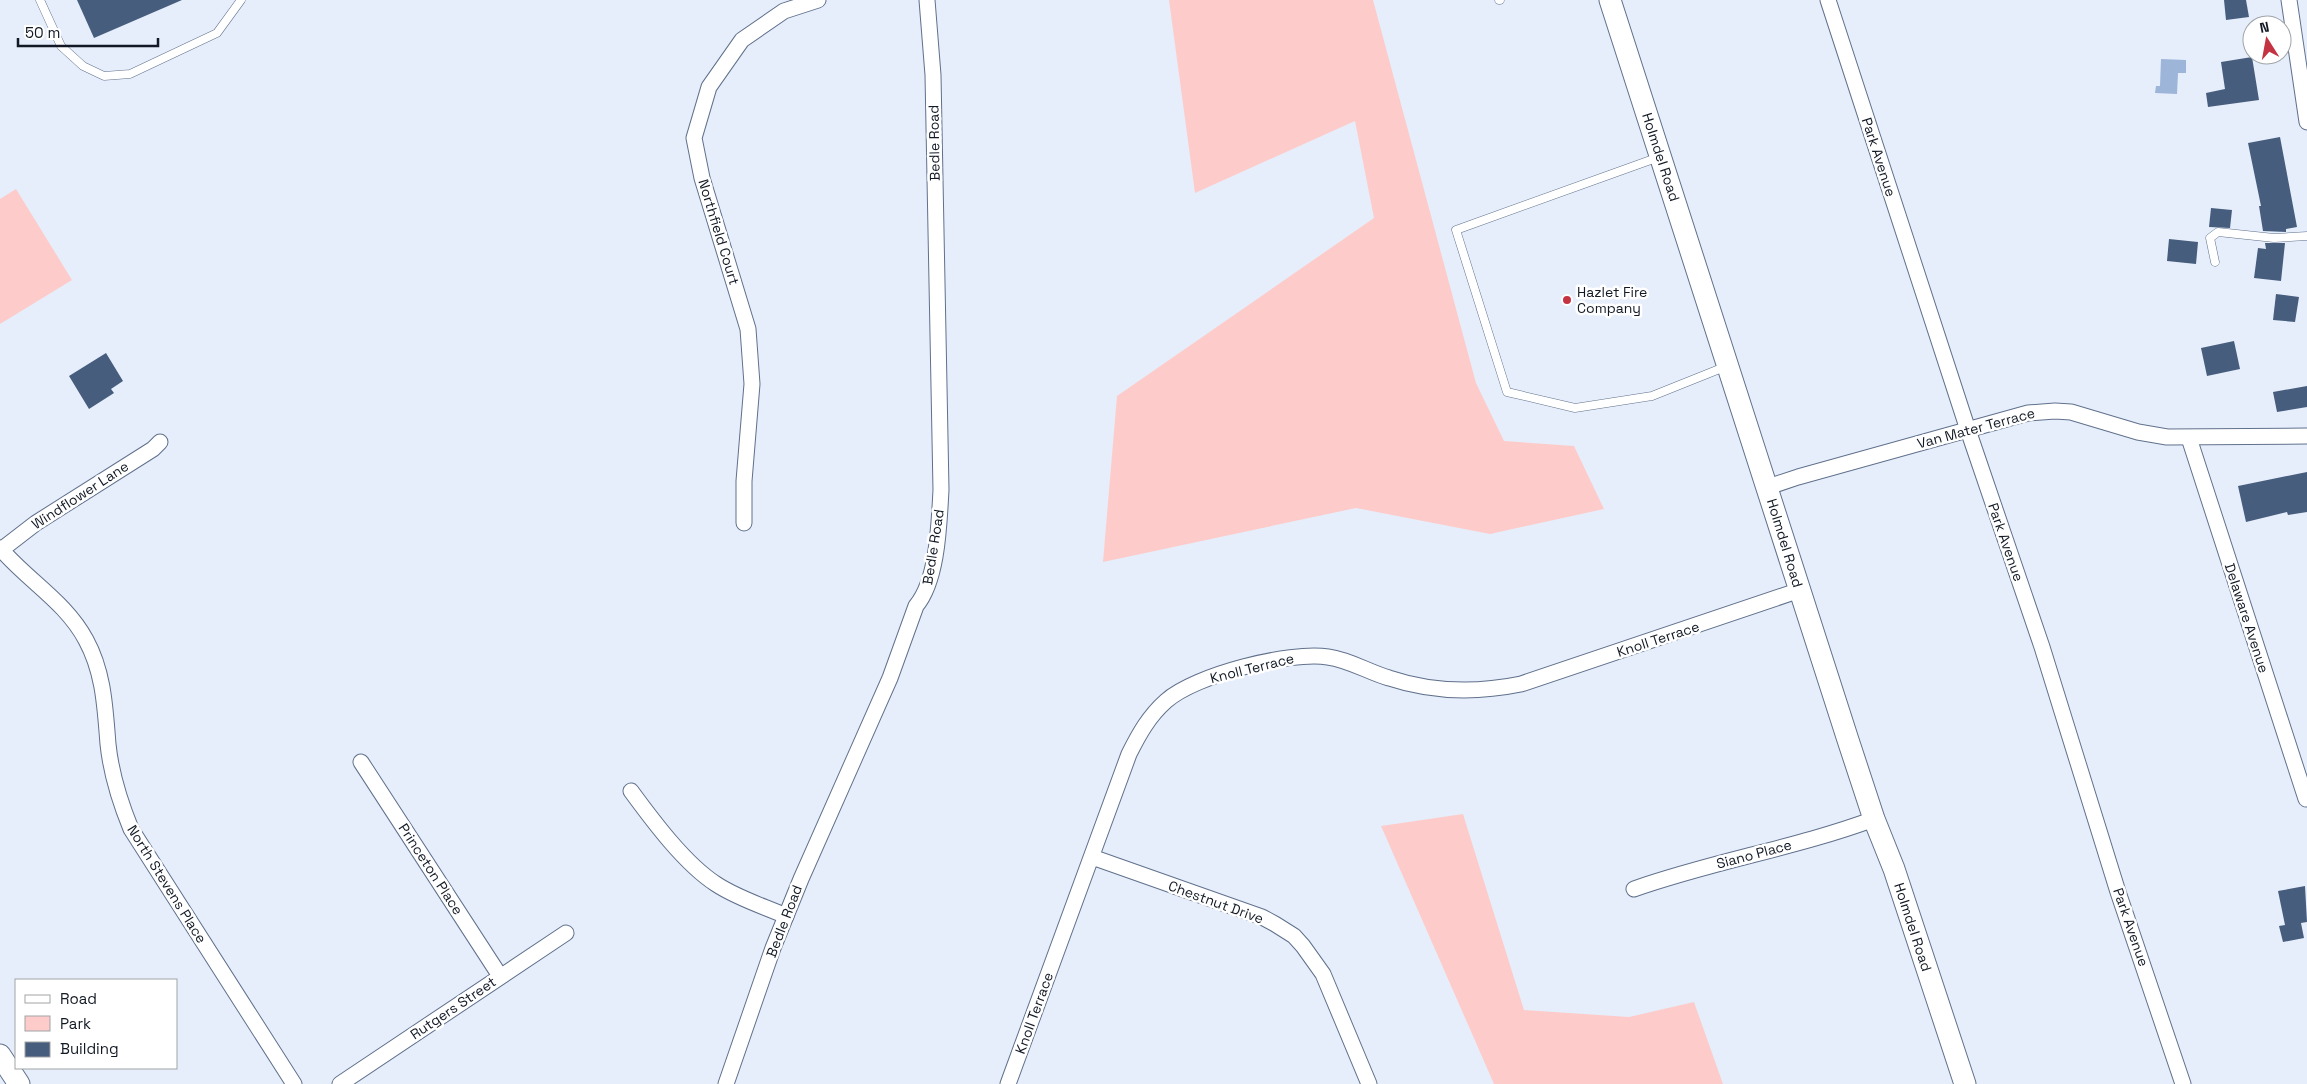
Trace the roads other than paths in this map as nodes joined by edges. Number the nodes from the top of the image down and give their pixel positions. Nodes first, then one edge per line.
1 (40, 0) edge
2 (241, 0) edge
3 (818, 0) edge
4 (927, 0) edge
5 (1610, 0) edge
6 (1828, 0) edge
7 (2289, 0) edge
8 (2307, 122) edge
9 (1660, 157) junction
10 (2307, 236) edge
11 (2215, 262) dead end
12 (1728, 366) junction
13 (1968, 430) junction
14 (2307, 436) edge
15 (2188, 438) junction
16 (160, 442) dead end
17 (1768, 488) junction
18 (744, 523) dead end
19 (1, 549) edge
20 (1800, 590) junction
21 (361, 762) dead end
22 (631, 791) dead end
23 (2306, 799) edge
24 (1874, 819) junction
25 (1092, 856) junction
26 (1634, 888) dead end
27 (786, 916) junction
28 (566, 933) dead end
29 (500, 976) junction
30 (0, 1055) edge
31 (19, 1084) edge
32 (294, 1084) edge
33 (340, 1084) edge
34 (726, 1084) edge
35 (1008, 1084) edge
36 (1369, 1084) edge
37 (1965, 1084) edge
38 (2183, 1084) edge

1 - 2 lane
3 - 18 street, Northfield Court
4 - 27 street, Bedle Road
5 - 9 main road, Holmdel Road
6 - 13 street, Park Avenue
7 - 8 street
9 - 12 main road, Holmdel Road
9 - 12 lane
10 - 11 lane
12 - 17 main road, Holmdel Road
13 - 15 street, Van Mater Terrace
13 - 17 street, Van Mater Terrace
13 - 38 street, Park Avenue
14 - 15 street, Van Mater Terrace
15 - 23 street, Delaware Avenue
16 - 19 street, Windflower Lane
17 - 20 main road, Holmdel Road
19 - 32 street, North Stevens Place
20 - 24 main road, Holmdel Road
20 - 25 street, Knoll Terrace
21 - 29 street, Princeton Place
22 - 27 street
24 - 26 street, Siano Place
24 - 37 main road, Holmdel Road
25 - 35 street, Knoll Terrace
25 - 36 street, Chestnut Drive
27 - 34 street, Bedle Road
28 - 29 street, Rutgers Street
29 - 33 street, Rutgers Street
30 - 31 main road

